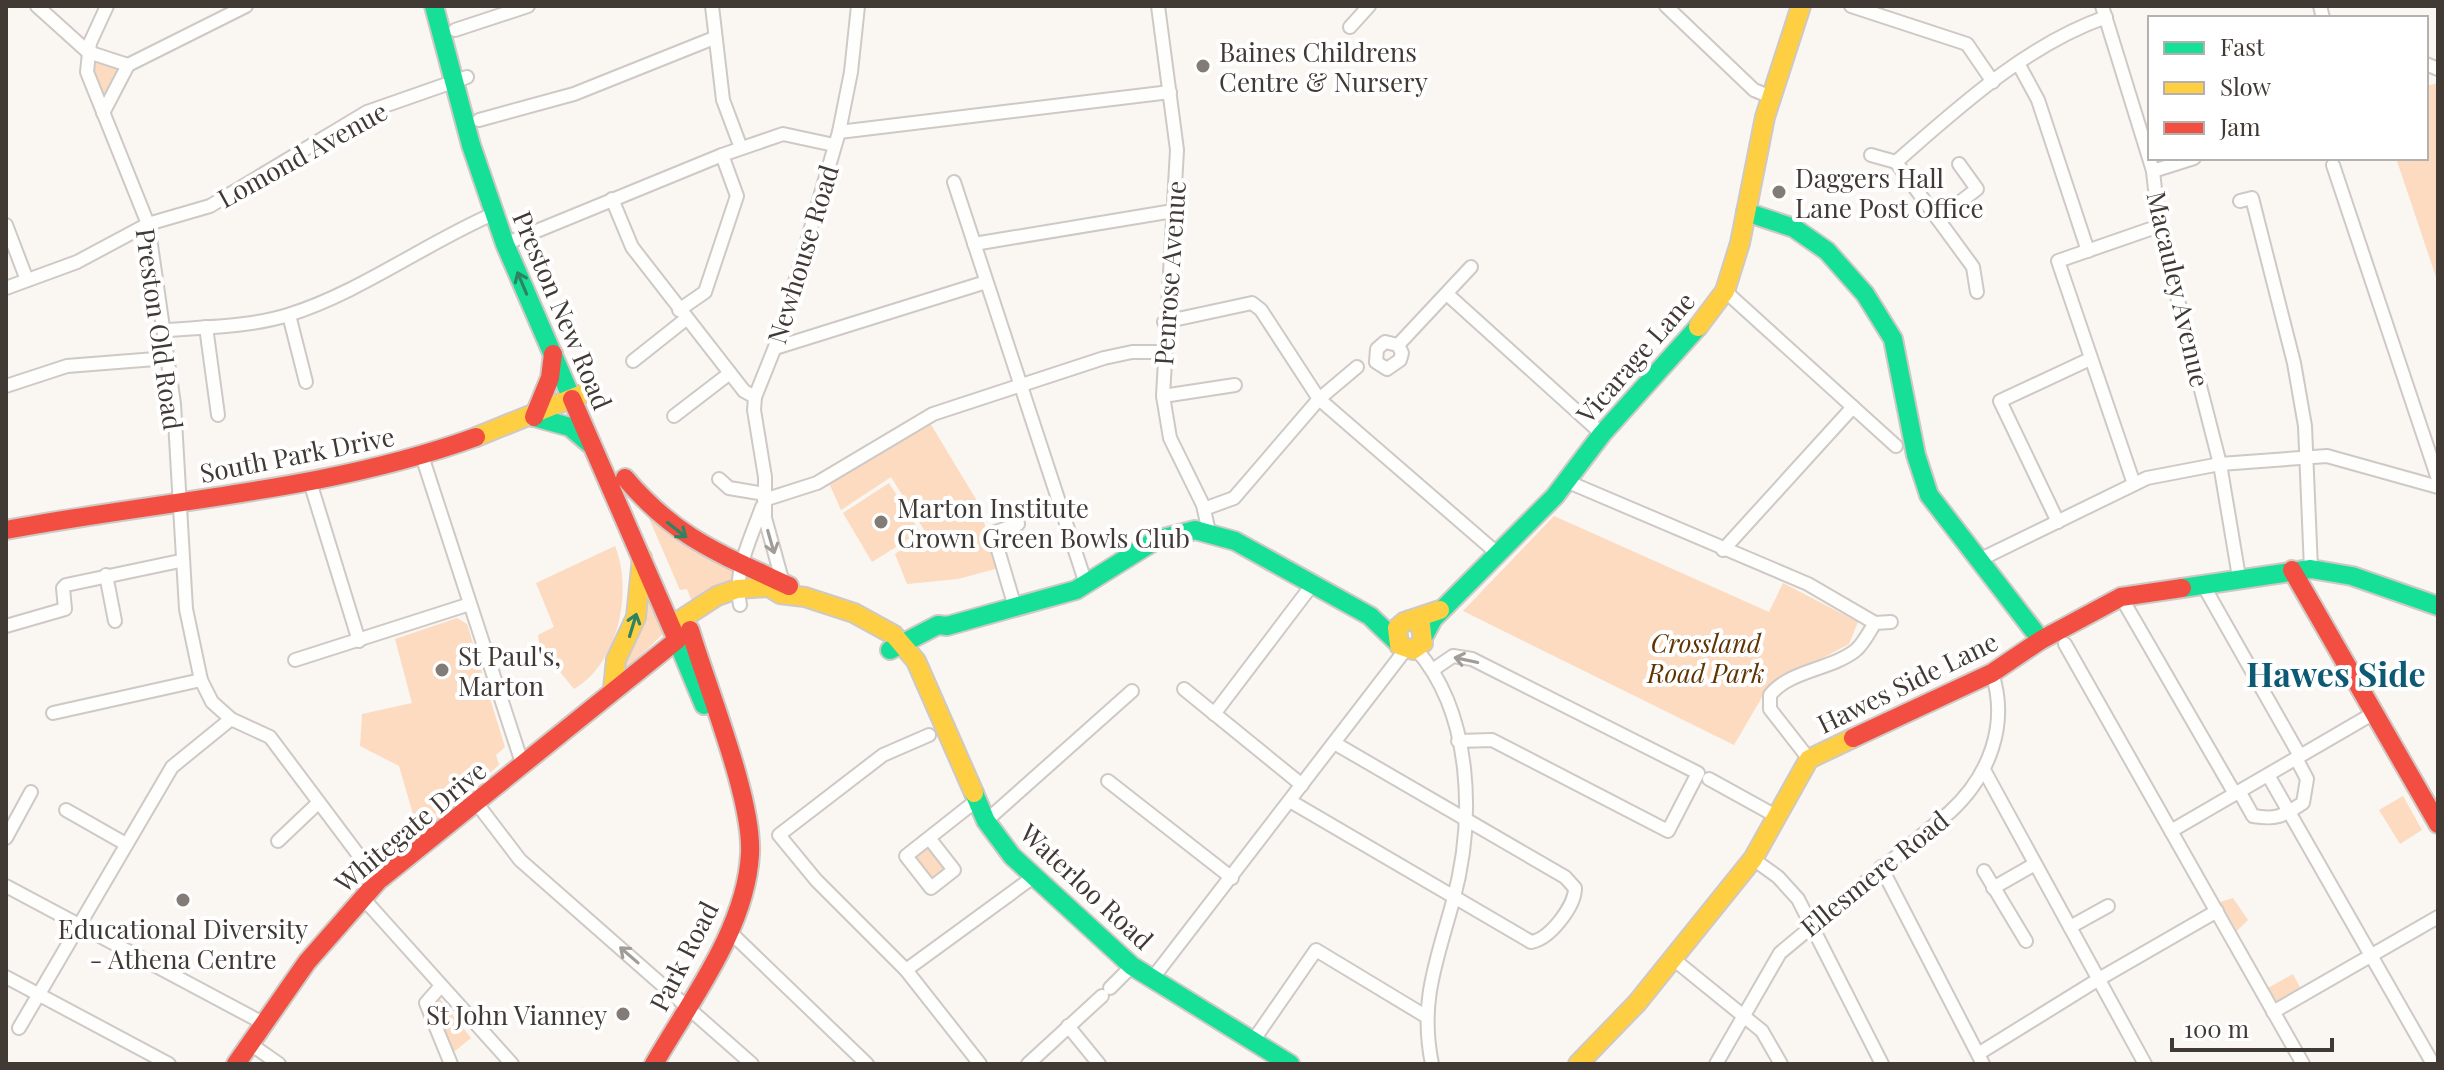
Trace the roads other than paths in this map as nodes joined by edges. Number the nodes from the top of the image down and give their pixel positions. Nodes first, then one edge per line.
1 (37, 6) edge
2 (107, 6) edge
3 (246, 6) edge
4 (434, 6) edge
5 (449, 6) edge
6 (528, 6) edge
7 (712, 6) edge
8 (858, 6) edge
9 (1158, 6) edge
10 (1369, 6) edge
11 (1666, 6) edge
12 (1801, 6) edge
13 (1851, 6) edge
14 (2104, 12) edge
15 (1350, 27) dead end
16 (455, 30) junction
17 (714, 38) junction
18 (88, 52) junction
19 (128, 65) junction
20 (2019, 65) junction
21 (460, 80) junction
22 (1993, 82) junction
23 (1170, 92) junction
24 (1771, 97) junction
25 (103, 113) junction
26 (479, 120) junction
27 (839, 132) junction
28 (834, 145) junction
29 (741, 148) junction
30 (722, 155) junction
31 (1871, 155) dead end
32 (2148, 155) edge
33 (2150, 160) edge
34 (2188, 160) edge
35 (1896, 162) junction
36 (1959, 164) dead end
37 (2333, 165) dead end
38 (2153, 171) junction
39 (954, 182) dead end
40 (612, 199) junction
41 (2240, 201) dead end
42 (1173, 211) junction
43 (1746, 212) junction
44 (493, 214) junction
45 (1938, 219) junction
46 (148, 224) junction
47 (6, 225) edge
48 (2159, 226) junction
49 (512, 241) junction
50 (974, 244) junction
51 (2088, 251) junction
52 (1471, 267) dead end
53 (27, 280) junction
54 (986, 282) junction
55 (6, 288) edge
56 (1725, 291) junction
57 (1977, 292) dead end
58 (1447, 294) junction
59 (289, 315) junction
60 (683, 315) junction
61 (1164, 322) junction
62 (206, 327) junction
63 (166, 330) junction
64 (1398, 345) dead end
65 (775, 348) junction
66 (1162, 352) junction
67 (553, 354) junction
68 (168, 358) junction
69 (2090, 359) junction
70 (633, 361) dead end
71 (1357, 367) dead end
72 (730, 373) junction
73 (306, 382) dead end
74 (1235, 385) dead end
75 (6, 386) edge
76 (1022, 386) junction
77 (580, 395) junction
78 (1163, 396) junction
79 (755, 397) junction
80 (1319, 399) junction
81 (1853, 407) junction
82 (218, 415) dead end
83 (674, 416) dead end
84 (534, 417) junction
85 (1602, 434) junction
86 (1896, 446) dead end
87 (594, 449) junction
88 (2306, 455) junction
89 (422, 456) junction
90 (2220, 464) junction
91 (625, 478) junction
92 (719, 479) dead end
93 (2438, 479) edge
94 (1566, 481) junction
95 (310, 482) junction
96 (2134, 484) junction
97 (2438, 487) edge
98 (765, 497) junction
99 (178, 502) junction
100 (1204, 509) junction
101 (2058, 522) junction
102 (1018, 524) dead end
103 (6, 530) edge
104 (1209, 532) junction
105 (1723, 550) junction
106 (1498, 554) junction
107 (642, 557) junction
108 (180, 561) junction
109 (1977, 561) junction
110 (741, 566) junction
111 (2301, 570) junction
112 (106, 575) junction
113 (2239, 577) junction
114 (2202, 583) junction
115 (1086, 584) junction
116 (1312, 585) junction
117 (782, 588) junction
118 (738, 597) junction
119 (2121, 597) junction
120 (470, 604) junction
121 (1449, 605) junction
122 (2438, 606) edge
123 (1015, 607) junction
124 (1370, 616) junction
125 (115, 621) dead end
126 (1406, 621) junction
127 (1891, 622) dead end
128 (1875, 623) junction
129 (6, 626) edge
130 (680, 628) junction
131 (2041, 640) junction
132 (359, 641) junction
133 (1411, 643) junction
134 (2065, 644) dead end
135 (900, 649) junction
136 (295, 660) dead end
137 (1434, 669) junction
138 (1992, 673) junction
139 (201, 680) junction
140 (613, 689) junction
141 (1184, 689) dead end
142 (1132, 691) dead end
143 (53, 713) dead end
144 (2374, 713) junction
145 (1214, 714) junction
146 (231, 719) junction
147 (929, 735) dead end
148 (1458, 741) junction
149 (1336, 744) junction
150 (2298, 757) junction
151 (1809, 759) junction
152 (523, 766) junction
153 (1984, 770) junction
154 (2268, 775) junction
155 (1704, 776) junction
156 (1108, 781) dead end
157 (1302, 785) junction
158 (31, 792) dead end
159 (2237, 792) junction
160 (977, 800) junction
161 (475, 801) junction
162 (1290, 801) junction
163 (318, 803) junction
164 (66, 810) dead end
165 (2288, 812) junction
166 (1776, 816) junction
167 (1466, 817) junction
168 (986, 821) junction
169 (2438, 824) edge
170 (2171, 831) junction
171 (6, 838) edge
172 (929, 838) dead end
173 (278, 841) dead end
174 (124, 843) junction
175 (1753, 859) junction
176 (2035, 864) junction
177 (1881, 867) junction
178 (1984, 871) dead end
179 (1032, 878) junction
180 (1232, 878) junction
181 (378, 881) junction
182 (6, 886) edge
183 (1993, 888) junction
184 (362, 897) junction
185 (1454, 900) junction
186 (2108, 906) dead end
187 (2217, 911) junction
188 (2438, 917) edge
189 (78, 924) junction
190 (1811, 924) junction
191 (2070, 927) junction
192 (729, 931) junction
193 (2026, 941) dead end
194 (2371, 956) junction
195 (1672, 958) junction
196 (1132, 966) junction
197 (906, 970) junction
198 (6, 977) edge
199 (1152, 979) junction
200 (2099, 979) junction
201 (440, 987) junction
202 (39, 994) junction
203 (688, 1007) junction
204 (2273, 1012) junction
205 (1744, 1016) junction
206 (1427, 1017) junction
207 (263, 1023) junction
208 (1068, 1026) junction
209 (19, 1028) dead end
210 (1253, 1041) junction
211 (249, 1043) junction
212 (1980, 1059) edge
213 (169, 1064) edge
214 (236, 1064) edge
215 (279, 1064) edge
216 (451, 1064) edge
217 (512, 1064) edge
218 (654, 1064) edge
219 (752, 1064) edge
220 (867, 1064) edge
221 (980, 1064) edge
222 (1028, 1064) edge
223 (1099, 1064) edge
224 (1290, 1064) edge
225 (1432, 1064) edge
226 (1578, 1064) edge
227 (1716, 1064) edge
228 (1781, 1064) edge
229 (1882, 1064) edge
230 (2145, 1064) edge
231 (2303, 1064) edge
232 (2433, 1064) edge

1 - 18 street
2 - 18 street
3 - 19 street
4 - 21 main road, Preston New Road
5 - 16 main road, Preston New Road
6 - 16 street
7 - 17 street
8 - 27 street, Newhouse Road
9 - 23 street, Penrose Avenue
10 - 15 street
11 - 24 street
12 - 24 main road, Vicarage Lane
13 - 22 street
14 - 20 street
14 - 32 street, Macauley Avenue
16 - 21 main road, Preston New Road
17 - 26 street
17 - 29 street
18 - 19 street
18 - 25 street, Preston Old Road
19 - 25 street
20 - 22 street
20 - 51 street
21 - 26 main road, Preston New Road
21 - 44 main road, Preston New Road
21 - 46 street, Lomond Avenue
22 - 35 street
23 - 27 street
23 - 42 street, Penrose Avenue
24 - 43 main road, Vicarage Lane
25 - 46 street, Preston Old Road
26 - 49 main road, Preston New Road
27 - 28 street, Newhouse Road
28 - 29 street
28 - 65 street, Newhouse Road
29 - 30 street
30 - 40 street
30 - 60 street
31 - 35 street
33 - 38 street, Macauley Avenue
34 - 38 street
35 - 45 street
36 - 45 street
37 - 93 street
38 - 48 street, Macauley Avenue
39 - 50 street
40 - 49 street
40 - 60 street
41 - 88 street
42 - 50 street
42 - 61 street, Penrose Avenue
43 - 56 main road, Vicarage Lane
43 - 109 main road
44 - 49 main road, Preston New Road
44 - 59 street
45 - 57 street
46 - 53 street, Lomond Avenue
46 - 63 street, Preston Old Road
47 - 53 street
48 - 51 street
48 - 90 street, Macauley Avenue
67 -> 49 main road, Preston New Road
49 - 77 main road, Preston New Road
50 - 54 street
51 - 69 street
52 - 58 street
53 - 55 street, Lomond Avenue
54 - 65 street
54 - 76 street
56 - 81 street
56 - 85 main road, Vicarage Lane
58 - 64 street
58 - 85 street
59 - 62 street
59 - 73 street
60 - 70 street
60 - 72 street
61 - 66 street, Penrose Avenue
61 - 80 street
62 - 63 street
62 - 82 street
63 - 68 street, Preston Old Road
65 - 79 street, Newhouse Road
66 - 76 street
66 - 78 street, Penrose Avenue
67 - 77 main road, Preston New Road
67 - 84 main road
68 - 75 street
68 - 99 street, Preston Old Road
69 - 96 street
69 - 101 street
71 - 80 street
72 - 79 street
72 - 83 street
74 - 78 street
76 - 98 street
76 - 115 street
77 - 84 main road, South Park Drive
77 - 87 main road, Preston New Road
77 - 91 main road, Preston New Road
78 - 100 street, Penrose Avenue
79 - 98 street, Newhouse Road
80 - 100 street
80 - 106 street
81 - 86 street
81 - 105 street
84 - 87 main road
84 - 89 main road, South Park Drive
85 - 94 main road, Vicarage Lane
87 - 107 main road, Preston New Road
88 - 90 street
88 - 97 street
88 - 111 street
89 - 95 main road, South Park Drive
89 - 120 street
90 - 96 street
90 - 113 street, Macauley Avenue
91 -> 110 main road, Preston New Road
91 - 130 main road, Preston New Road
92 - 98 street
94 - 105 street
94 - 106 main road, Vicarage Lane
95 - 99 main road, South Park Drive
95 - 132 street
96 - 101 street
98 - 110 street, Newhouse Road
98 -> 117 street, Newhouse Road
99 - 103 main road, South Park Drive
99 - 108 street, Preston Old Road
100 - 104 street, Penrose Avenue
101 - 109 street
102 - 123 street
104 - 115 main road
104 - 116 main road
105 - 128 street
106 - 121 main road, Vicarage Lane
107 - 130 main road, Preston New Road
140 -> 107 main road
108 - 112 street
108 - 139 street, Preston Old Road
109 - 131 main road
110 - 117 main road
110 - 118 street, Newhouse Road
111 - 113 main road, Hawes Side Lane
111 - 122 main road, Hawes Side Lane
111 - 144 main road
112 - 125 street
112 - 129 street
113 - 114 main road, Hawes Side Lane
114 - 119 main road, Hawes Side Lane
114 - 150 street
115 - 123 main road
116 - 124 main road
116 - 145 street
117 - 118 main road
117 - 135 main road
118 - 130 main road
119 - 131 main road, Hawes Side Lane
119 - 159 street
120 - 132 street
120 - 152 street
121 - 126 main road, Vicarage Lane
121 - 133 main road, Vicarage Lane
123 - 135 main road
124 - 126 main road
124 - 133 main road
126 - 133 main road
127 - 128 street
128 - 151 street
130 - 140 main road, Whitegate Drive
130 - 192 main road, Park Road
131 - 138 main road, Hawes Side Lane
132 - 136 street
133 - 137 street
133 - 149 street
134 - 170 street
135 - 160 main road, Waterloo Road
137 - 148 street
155 -> 137 street
138 - 151 main road, Hawes Side Lane
138 - 153 street, Ellesmere Road
139 - 143 street
139 - 146 street, Preston Old Road
140 - 152 main road, Whitegate Drive
141 - 145 street
142 - 168 street
144 - 150 street
144 - 169 main road
145 - 157 street
146 - 163 street, Preston Old Road
146 - 174 street
147 - 197 street
148 - 155 street
148 - 167 street
149 - 157 street
149 - 167 street
150 - 154 street
150 - 165 street
151 - 166 main road, Hawes Side Lane
152 - 161 main road, Whitegate Drive
153 - 176 street
153 - 177 street, Ellesmere Road
154 - 159 street
154 - 165 street
155 - 166 street
156 - 180 street
157 - 162 street
158 - 171 street
159 - 165 street
159 - 170 street
160 - 168 main road, Waterloo Road
160 - 172 street
161 - 181 main road, Whitegate Drive
203 -> 161 street
162 - 180 street
162 - 185 street
163 - 173 street
163 - 181 street, Preston Old Road
164 - 174 street
165 - 194 street
166 - 175 main road, Hawes Side Lane
167 - 185 street
167 - 185 street
168 - 179 main road, Waterloo Road
170 - 187 street
174 - 189 street
175 - 190 street
175 - 195 main road, Hawes Side Lane
176 - 183 street
176 - 191 street
177 - 190 street, Ellesmere Road
177 - 212 street
178 - 183 street
179 - 196 main road, Waterloo Road
179 - 197 street
180 - 199 street
181 - 184 main road, Whitegate Drive
182 - 189 street
183 - 193 street
184 - 201 street
184 - 207 main road, Whitegate Drive
185 - 206 street
186 - 191 street
187 - 200 street
187 - 204 street
188 - 194 street
189 - 202 street
189 - 207 street
190 - 205 street, Ellesmere Road
190 - 229 street
191 - 200 street
192 - 203 main road, Park Road
192 - 220 street
194 - 204 street
194 - 232 street
195 - 205 street
195 - 226 main road, Hawes Side Lane
196 - 199 main road, Waterloo Road
196 - 208 street
197 - 221 street
198 - 202 street
199 - 210 main road, Waterloo Road
200 - 212 street
200 - 230 street
201 - 216 street
201 - 217 street
202 - 209 street
202 - 213 street
203 - 218 main road, Park Road
203 - 219 street
204 - 231 street
205 - 227 street, Ellesmere Road
205 - 228 street
206 - 210 street
206 - 225 street
207 - 211 main road, Whitegate Drive
208 - 222 street
208 - 223 street
210 - 224 main road, Waterloo Road
211 - 214 main road, Whitegate Drive
211 - 215 street

